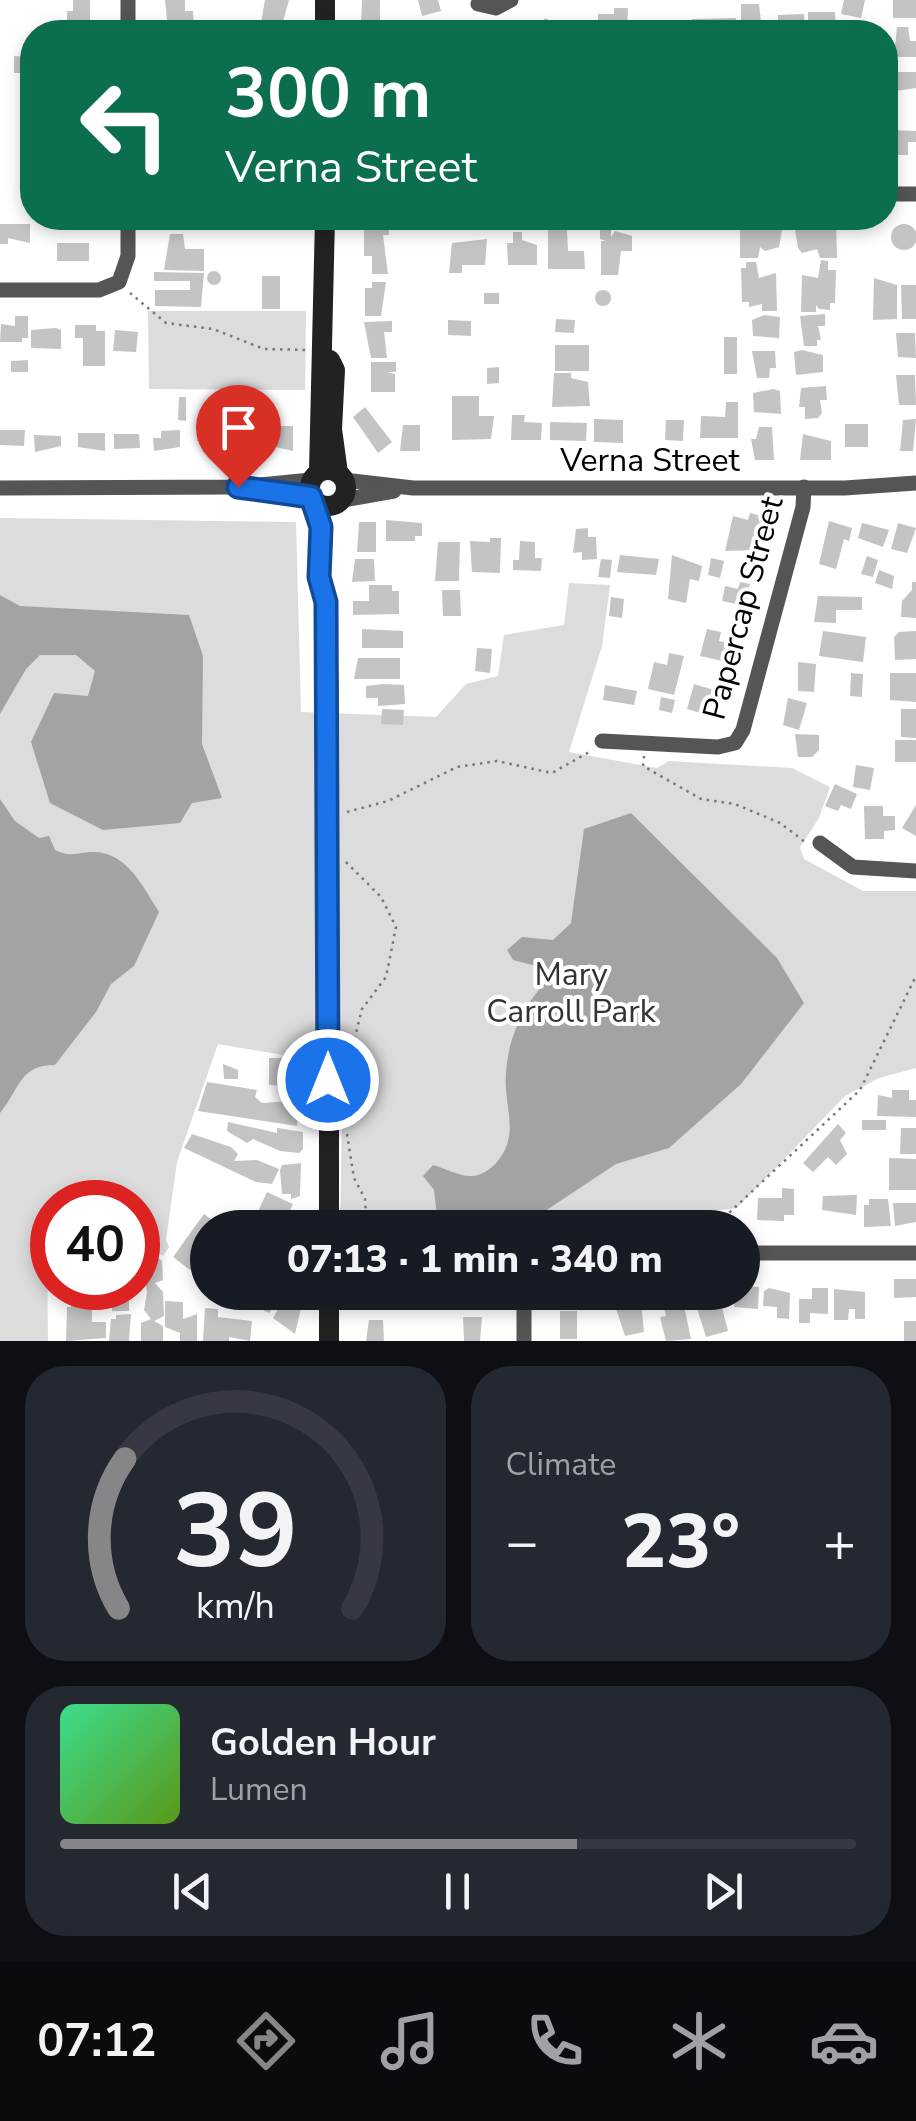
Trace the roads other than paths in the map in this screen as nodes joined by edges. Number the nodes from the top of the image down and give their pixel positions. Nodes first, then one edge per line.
1 (512, 0) edge
2 (478, 4) dead end
3 (128, 230) edge
4 (324, 230) edge
5 (0, 290) edge
6 (916, 487) edge
7 (0, 488) edge
8 (328, 488) junction
9 (804, 488) junction
10 (602, 741) road end
11 (820, 843) road end
12 (916, 870) edge
13 (329, 1210) edge
14 (760, 1253) edge
15 (916, 1253) edge
16 (329, 1310) edge
17 (524, 1310) edge
18 (329, 1341) edge
19 (524, 1341) edge

1 - 2 street
3 - 5 street
4 - 8 street
6 - 9 street, Verna Street
7 - 8 street, Verna Street
8 - 9 street, Verna Street
8 - 13 street
9 - 10 street, Papercap Street
11 - 12 street
14 - 15 street
16 - 18 street
17 - 19 street

